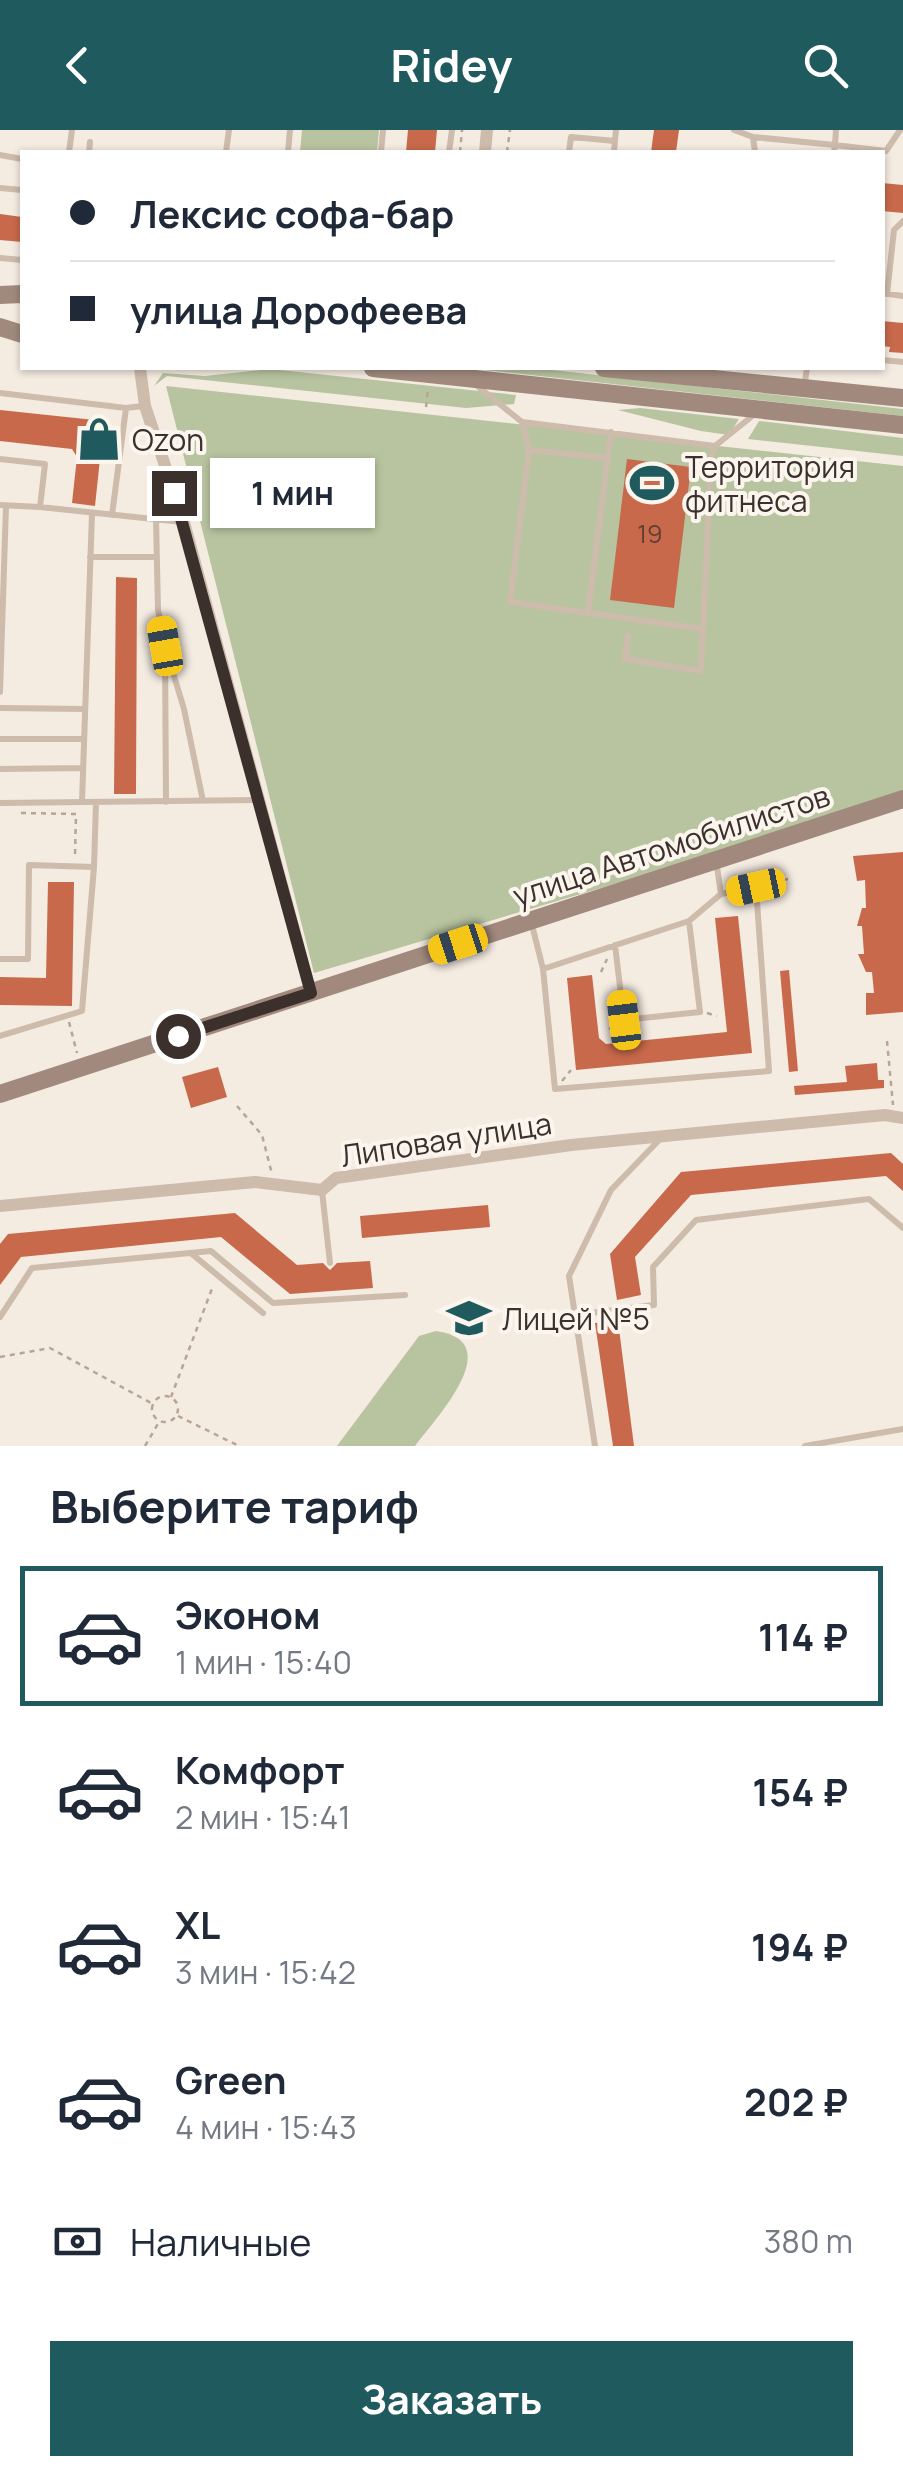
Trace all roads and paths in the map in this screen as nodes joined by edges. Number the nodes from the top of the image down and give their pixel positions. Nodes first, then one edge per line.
1 (616, 130) edge
2 (734, 130) edge
3 (836, 130) edge
4 (900, 130) edge
5 (571, 133) edge
6 (773, 134) edge
7 (753, 136) junction
8 (615, 140) junction
9 (90, 142) dead end
10 (834, 149) edge
11 (89, 150) edge
12 (614, 150) edge
13 (755, 150) edge
14 (860, 150) edge
15 (885, 151) edge
16 (903, 221) edge
17 (885, 294) edge
18 (903, 296) edge
19 (140, 370) edge
20 (394, 370) edge
21 (640, 370) edge
22 (806, 370) edge
23 (731, 375) edge
24 (466, 377) junction
25 (429, 381) dead end
26 (804, 389) junction
27 (0, 393) edge
28 (903, 398) edge
29 (145, 406) junction
30 (126, 408) junction
31 (426, 408) dead end
32 (761, 409) junction
33 (522, 422) junction
34 (903, 425) edge
35 (611, 432) junction
36 (715, 446) junction
37 (529, 450) junction
38 (608, 458) junction
39 (0, 460) edge
40 (3, 506) edge
41 (40, 507) junction
42 (92, 513) junction
43 (112, 515) junction
44 (156, 520) junction
45 (184, 522) junction
46 (90, 557) junction
47 (155, 557) junction
48 (588, 614) junction
49 (703, 629) junction
50 (628, 636) dead end
51 (165, 646) junction
52 (0, 692) edge
53 (0, 708) edge
54 (85, 709) junction
55 (84, 738) junction
56 (0, 739) edge
57 (83, 768) junction
58 (0, 769) edge
59 (903, 799) edge
60 (203, 800) junction
61 (258, 800) junction
62 (82, 802) junction
63 (96, 802) junction
64 (166, 802) junction
65 (0, 803) edge
66 (19, 812) dead end
67 (716, 859) junction
68 (74, 866) junction
69 (94, 867) junction
70 (788, 879) dead end
71 (756, 887) junction
72 (721, 894) junction
73 (530, 920) junction
74 (689, 921) junction
75 (615, 944) junction
76 (0, 959) edge
77 (544, 969) junction
78 (311, 993) junction
79 (67, 1016) junction
80 (0, 1036) edge
81 (887, 1041) dead end
82 (82, 1068) junction
83 (0, 1094) edge
84 (893, 1099) dead end
85 (238, 1106) dead end
86 (903, 1118) edge
87 (662, 1137) junction
88 (274, 1185) junction
89 (322, 1190) junction
90 (0, 1206) edge
91 (903, 1228) edge
92 (191, 1253) junction
93 (330, 1263) dead end
94 (217, 1275) junction
95 (405, 1295) dead end
96 (262, 1313) dead end
97 (575, 1315) junction
98 (0, 1316) edge
99 (0, 1357) edge
100 (171, 1397) junction
101 (153, 1404) junction
102 (176, 1416) junction
103 (160, 1421) junction
104 (903, 1429) edge
105 (145, 1446) edge
106 (239, 1446) edge
107 (596, 1446) edge
108 (805, 1446) edge

1 - 8 lane
2 - 7 lane
3 - 10 lane
4 - 15 lane
5 - 8 lane
6 - 7 lane
6 - 10 lane
7 - 13 lane
8 - 12 lane
9 - 11 lane
10 - 14 lane
16 - 17 lane
17 - 18 lane
19 - 29 street
20 - 24 street
21 - 23 street
22 - 26 lane
23 - 26 street
24 - 32 street
24 - 33 lane
25 - 31 path
26 - 28 street
27 - 30 lane
29 - 30 lane
29 - 45 street
30 - 43 lane
32 - 34 street
32 - 36 lane
33 - 35 lane
33 - 37 lane
35 - 36 lane
35 - 38 lane
36 - 49 lane
37 - 38 lane
37 - 48 lane
38 - 48 lane
39 - 41 lane
40 - 41 lane
40 - 52 lane
41 - 42 lane
42 - 43 lane
42 - 46 lane
43 - 44 lane
44 - 45 lane
44 - 47 lane
45 - 61 street
46 - 47 lane
46 - 54 lane
47 - 51 lane
48 - 49 lane
49 - 50 lane
51 - 60 lane
51 - 64 lane
53 - 54 lane
54 - 55 lane
55 - 56 lane
55 - 57 lane
57 - 58 lane
57 - 62 lane
59 - 67 street, улица Автомобилистов
60 - 61 lane
60 - 64 lane
61 - 78 street
62 - 63 lane
62 - 65 lane
63 - 64 lane
63 - 69 lane
66 - 68 path
67 - 72 lane
67 - 73 street, улица Автомобилистов
68 - 69 lane
68 - 76 lane
69 - 79 lane
70 - 71 path
71 - 72 lane
71 - 77 lane
72 - 74 lane
73 - 77 lane
73 - 78 street, улица Автомобилистов
74 - 75 lane
74 - 75 lane
75 - 77 lane
78 - 82 street, улица Автомобилистов
79 - 80 lane
79 - 82 path
81 - 84 path
82 - 83 street, улица Автомобилистов
85 - 88 path
86 - 87 street, Липовая улица
87 - 89 street, Липовая улица
87 - 97 lane
88 - 89 street, Липовая улица
88 - 90 street, Липовая улица
89 - 93 lane
91 - 97 lane
92 - 94 lane
92 - 95 lane
92 - 98 lane
94 - 96 lane
94 - 100 path
97 - 107 lane
99 - 101 path
100 - 101 path
100 - 102 path
101 - 103 path
102 - 103 path
102 - 106 path
103 - 105 path
104 - 108 lane

